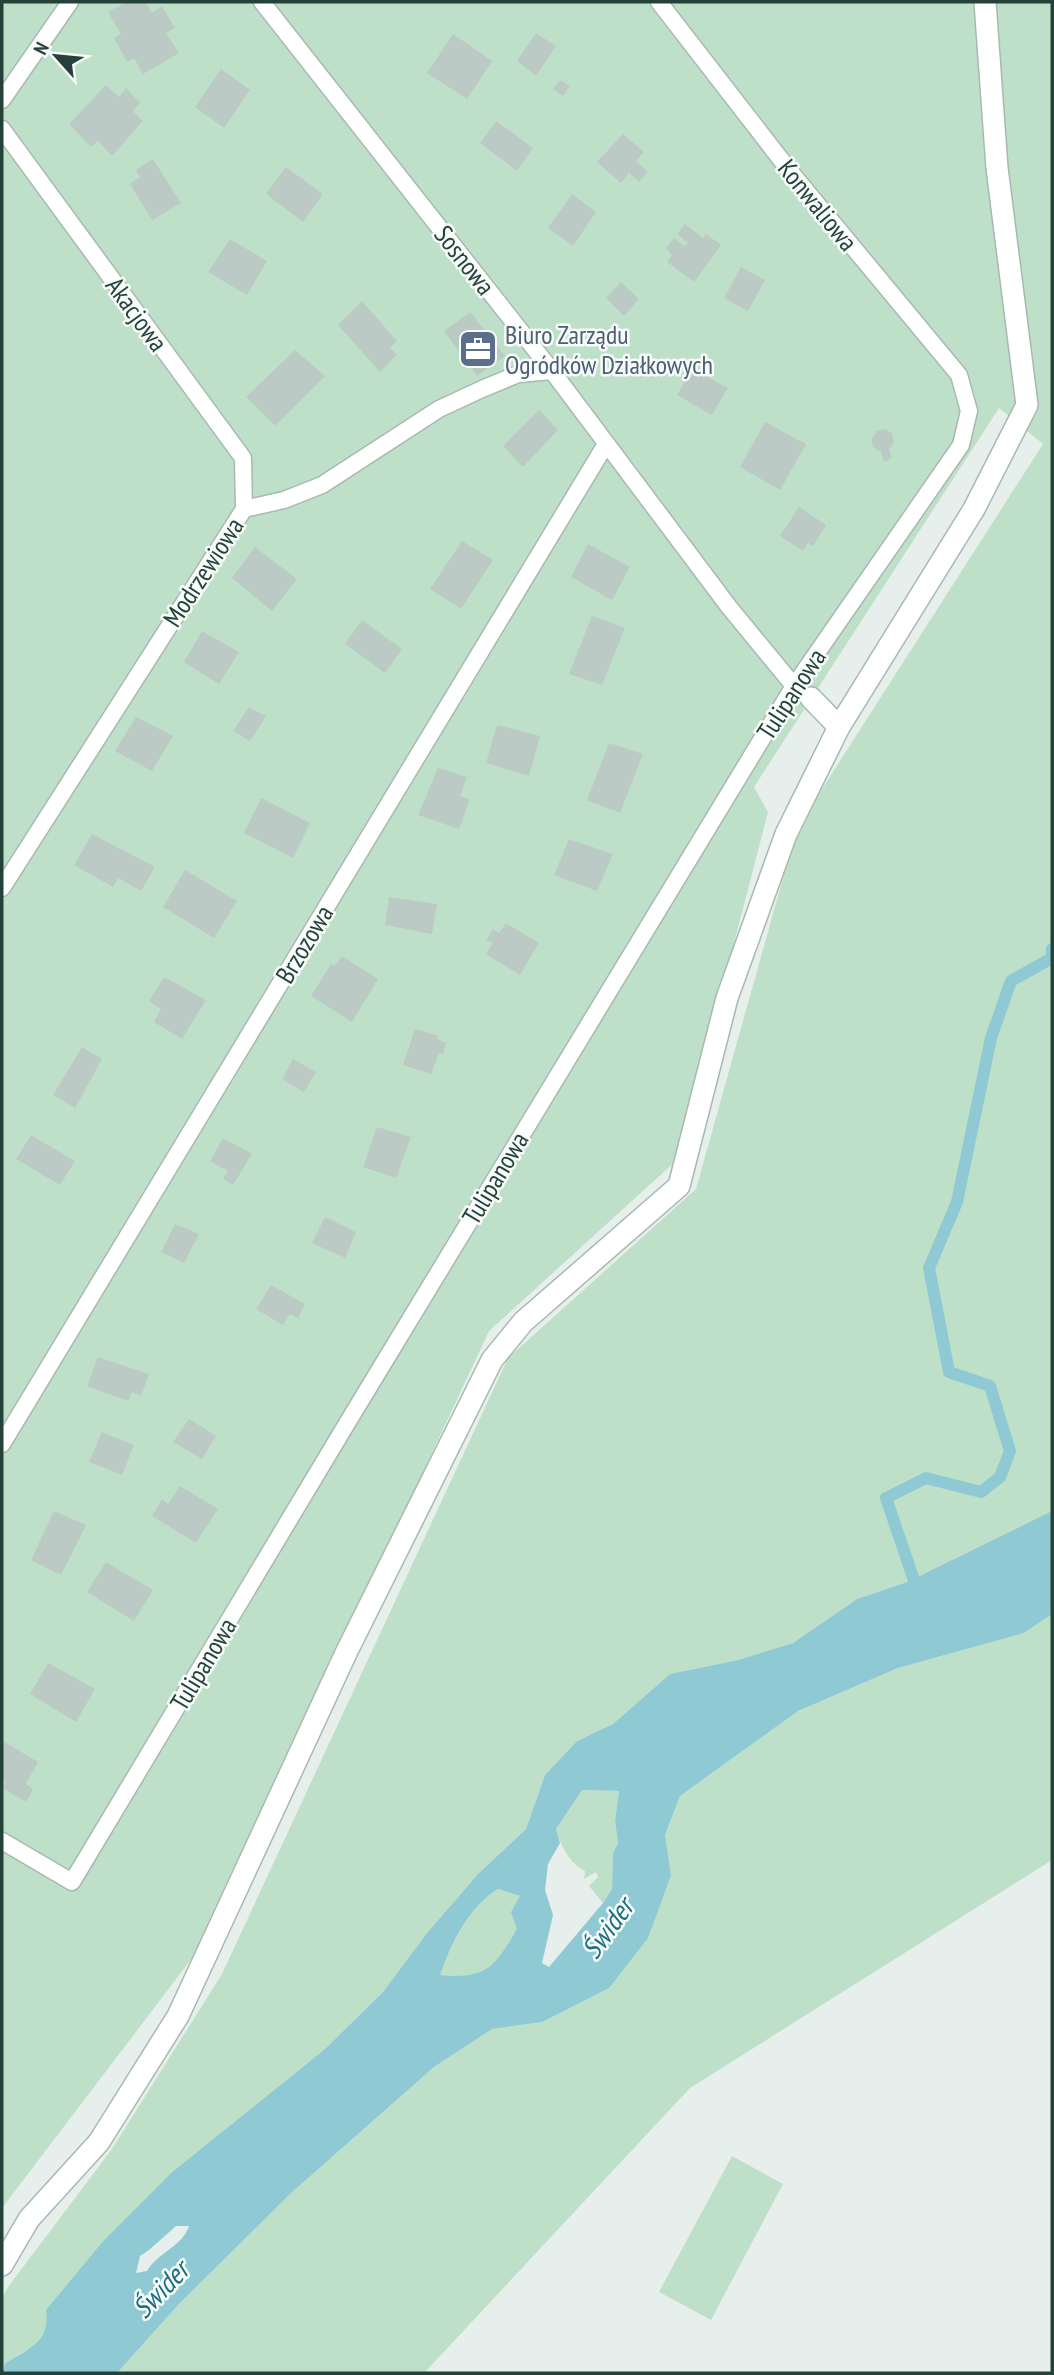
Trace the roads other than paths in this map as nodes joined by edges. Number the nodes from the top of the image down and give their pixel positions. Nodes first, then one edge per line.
1 (71, 2) edge
2 (262, 2) edge
3 (659, 2) edge
4 (985, 2) edge
5 (2, 100) edge
6 (2, 129) edge
7 (552, 371) junction
8 (969, 411) joint
9 (606, 444) junction
10 (244, 509) junction
11 (802, 692) junction
12 (839, 727) junction
13 (2, 888) edge
14 (2, 1444) edge
15 (2, 1841) edge
16 (2, 2265) edge

1 - 5 lane
2 - 7 lane, Sosnowa
3 - 8 lane, Konwaliowa
4 - 12 street
6 - 10 lane, Akacjowa
7 - 9 lane, Sosnowa
7 - 10 lane, Modrzewiowa
8 - 11 lane, Tulipanowa
9 - 11 lane, Sosnowa
9 - 14 lane, Brzozowa
10 - 13 lane, Modrzewiowa
11 - 12 street
11 - 15 lane, Tulipanowa
12 - 16 street

